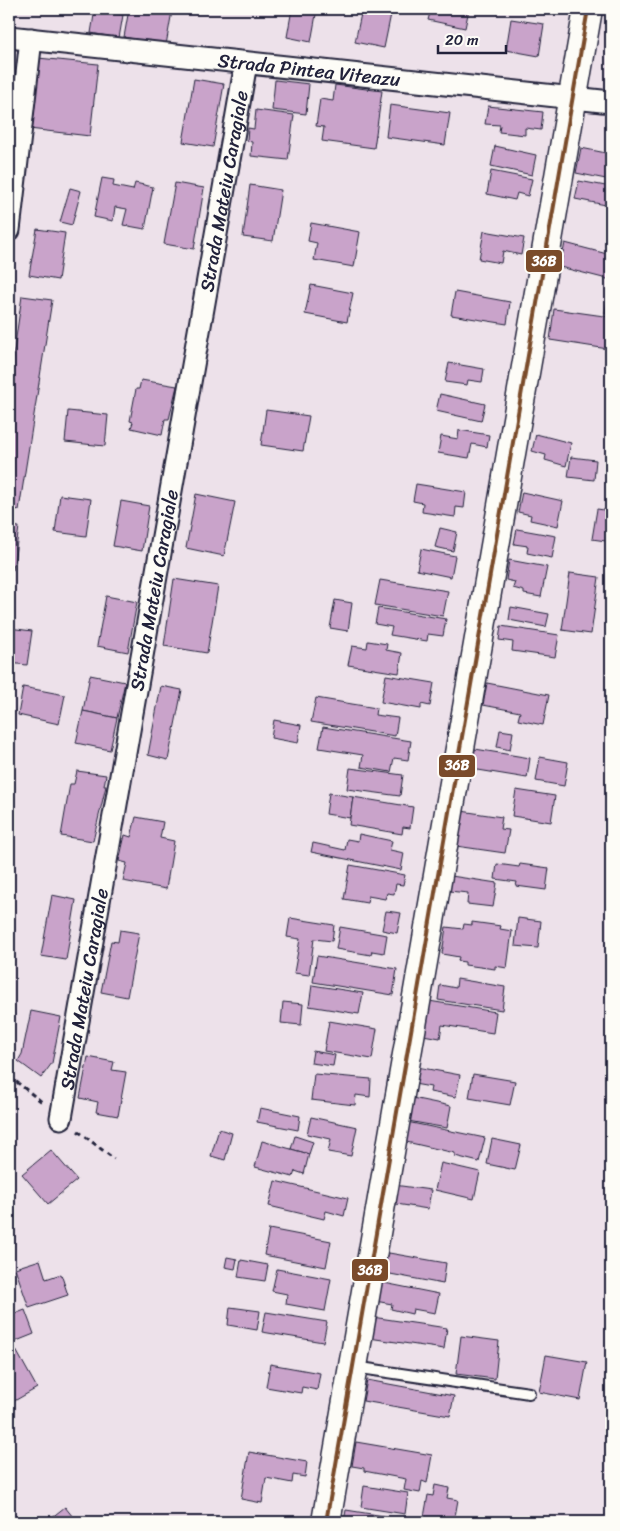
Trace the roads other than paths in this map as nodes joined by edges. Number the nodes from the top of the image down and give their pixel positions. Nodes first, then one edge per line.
1 (588, 9) edge
2 (9, 37) edge
3 (31, 39) junction
4 (246, 63) junction
5 (573, 97) junction
6 (611, 102) edge
7 (9, 230) edge
8 (61, 1118) dead end
9 (353, 1367) junction
10 (529, 1393) dead end
11 (326, 1522) edge

1 - 5 street
2 - 3 street, Strada Pintea Viteazu
3 - 4 street, Strada Pintea Viteazu
3 - 7 street
4 - 5 street, Strada Pintea Viteazu
4 - 8 street, Strada Mateiu Caragiale
5 - 6 street, Strada Pintea Viteazu
5 - 9 street
9 - 10 lane
9 - 11 street

